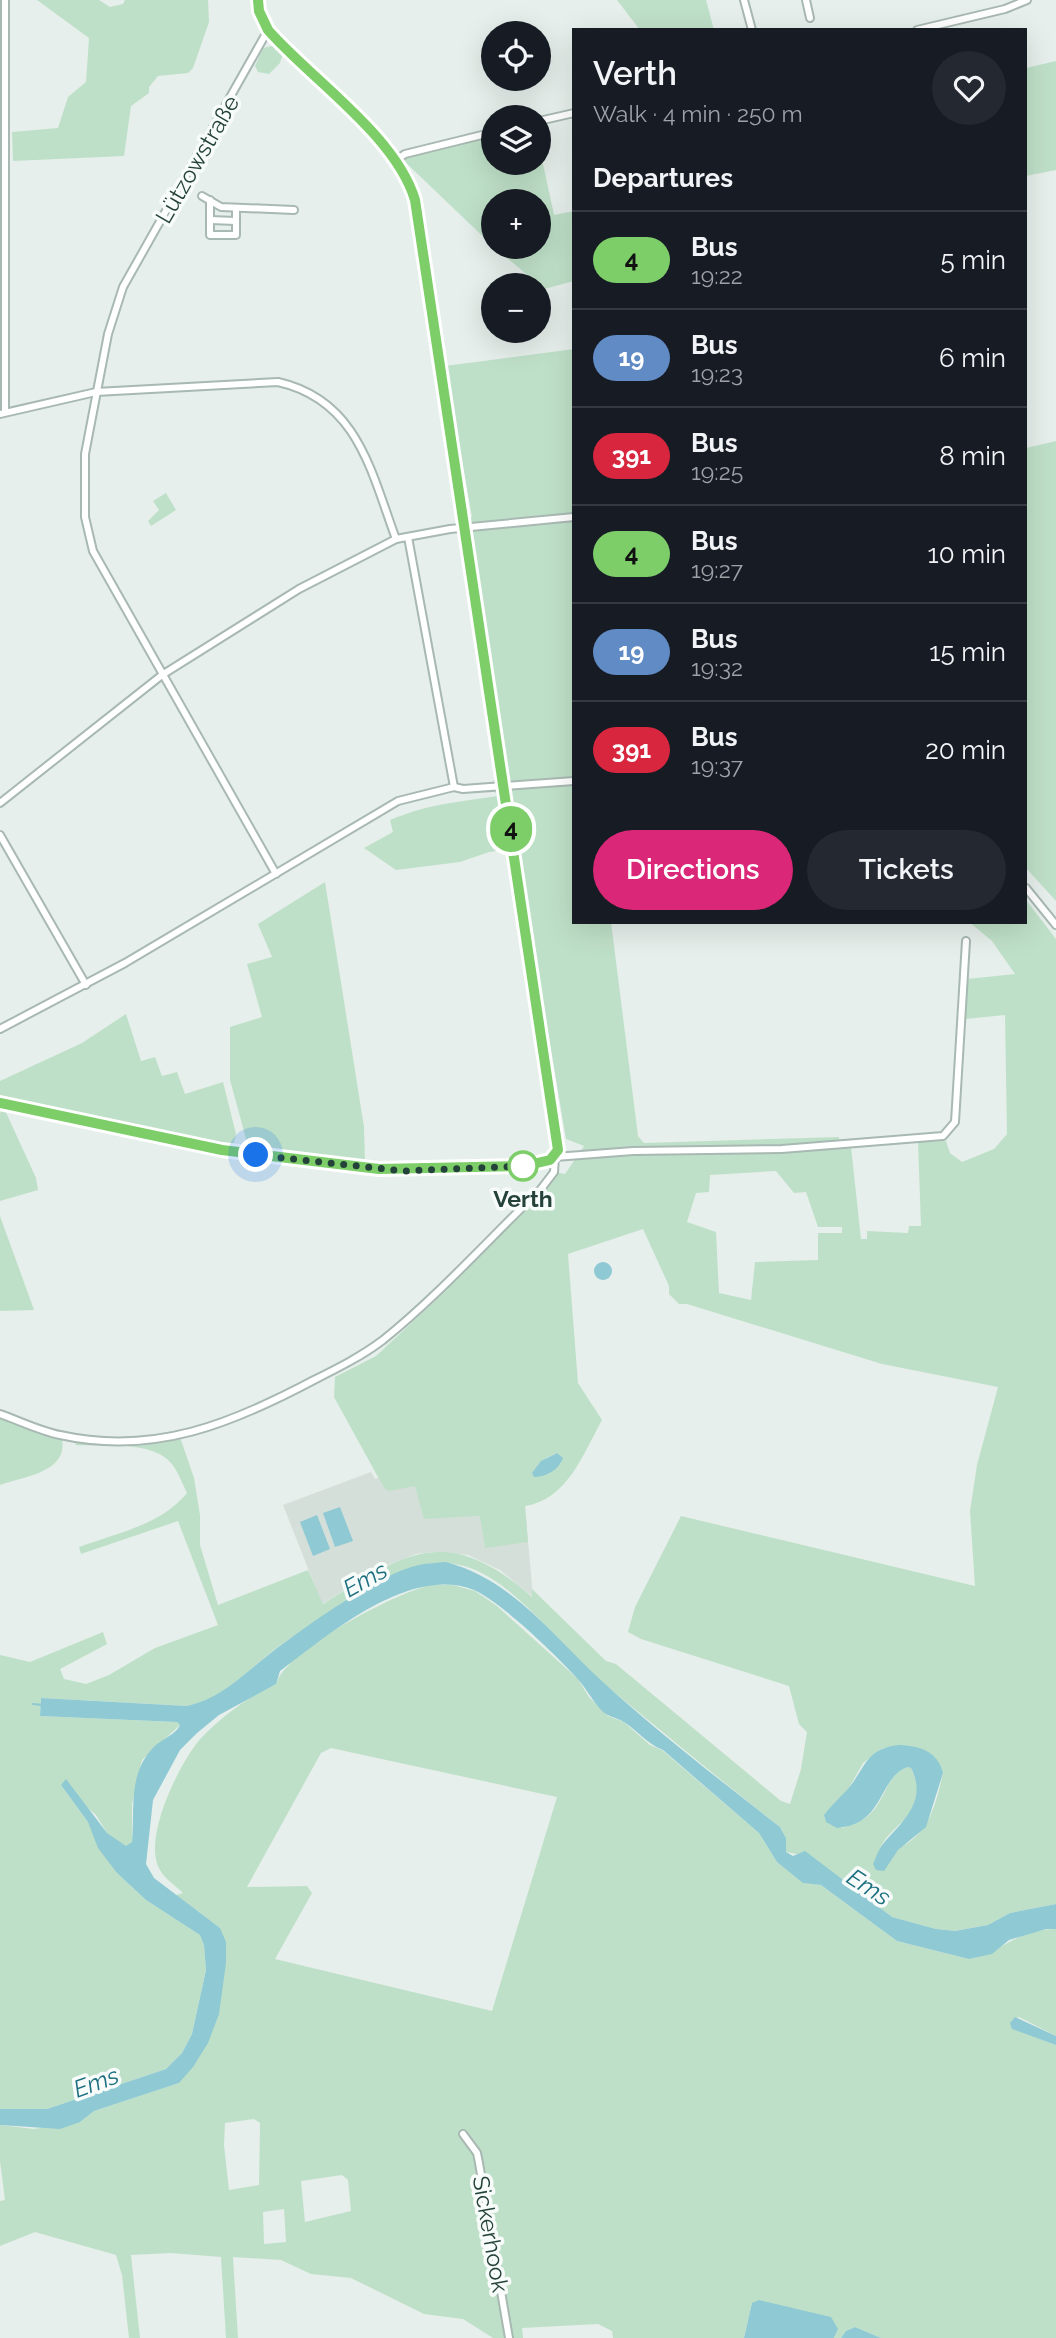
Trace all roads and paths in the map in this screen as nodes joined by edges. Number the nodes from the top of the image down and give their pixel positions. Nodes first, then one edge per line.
1 (5, 0) edge
2 (258, 0) edge
3 (744, 0) edge
4 (806, 0) edge
5 (1027, 0) edge
6 (810, 18) dead end
7 (751, 28) edge
8 (925, 28) edge
9 (268, 30) junction
10 (572, 113) edge
11 (551, 118) edge
12 (481, 135) edge
13 (396, 160) junction
14 (202, 197) dead end
15 (210, 200) junction
16 (236, 208) junction
17 (294, 210) dead end
18 (210, 220) junction
19 (236, 221) junction
20 (96, 392) junction
21 (3, 413) edge
22 (572, 517) edge
23 (465, 527) junction
24 (408, 537) junction
25 (397, 539) junction
26 (162, 675) junction
27 (572, 781) edge
28 (505, 785) junction
29 (454, 787) junction
30 (0, 803) edge
31 (0, 835) edge
32 (276, 874) junction
33 (1027, 889) edge
34 (1056, 925) edge
35 (966, 941) dead end
36 (86, 985) junction
37 (0, 1029) edge
38 (0, 1103) edge
39 (555, 1157) junction
40 (0, 1414) edge
41 (463, 2134) dead end
42 (509, 2338) edge

1 - 21 street
2 - 9 street
3 - 7 street
4 - 6 street
5 - 8 street
9 - 13 street
9 - 20 street, Lützowstraße
10 - 11 street
12 - 13 street
13 - 23 street
14 - 15 street
15 - 16 street
15 - 18 street
16 - 17 street
16 - 19 street
18 - 19 street
18 - 19 street
20 - 21 street
20 - 25 street
20 - 26 street, Lützowstraße
22 - 23 street
23 - 24 street
23 - 28 street
24 - 25 street
24 - 29 street
25 - 26 street
26 - 30 street
26 - 32 street, Lützowstraße
27 - 28 street
28 - 29 street
28 - 39 street
29 - 32 street
31 - 36 street
32 - 36 street
33 - 34 street
35 - 39 street
36 - 37 street
38 - 39 street
39 - 40 street
41 - 42 street, Sickerhook

